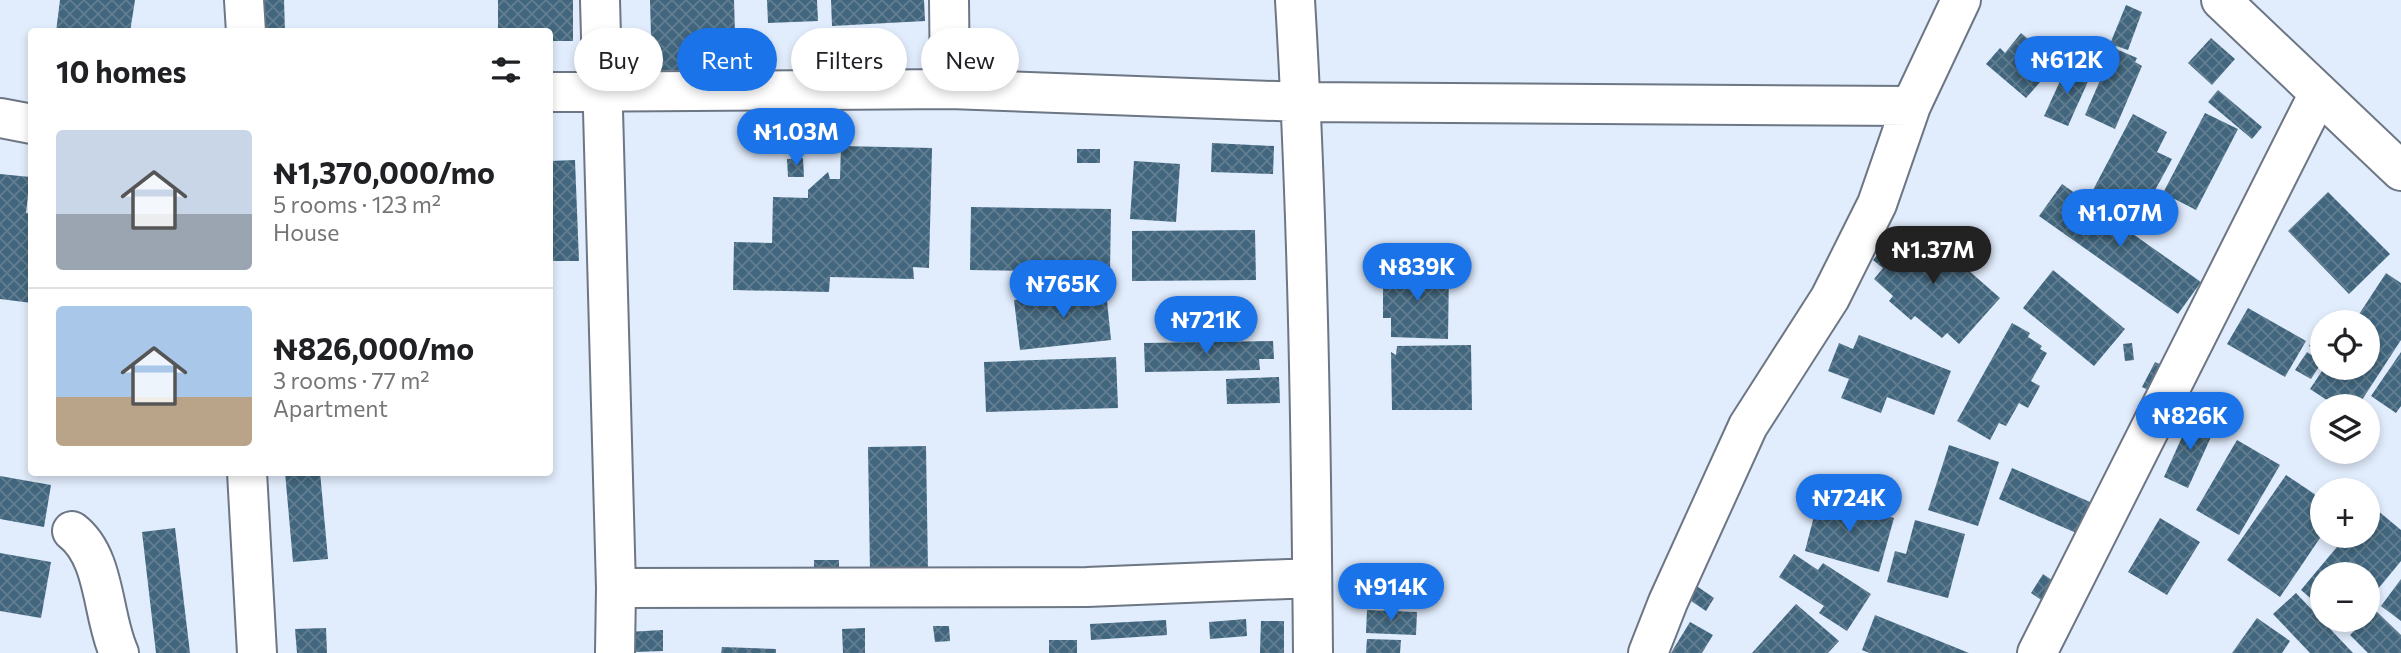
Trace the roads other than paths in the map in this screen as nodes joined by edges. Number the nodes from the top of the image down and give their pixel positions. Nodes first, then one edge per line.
1 (244, 0) edge
2 (600, 0) edge
3 (949, 0) edge
4 (1295, 0) edge
5 (1961, 0) edge
6 (2221, 0) edge
7 (246, 28) edge
8 (949, 28) edge
9 (921, 89) edge
10 (1004, 91) edge
11 (553, 92) edge
12 (604, 92) junction
13 (2319, 93) junction
14 (1301, 102) junction
15 (1911, 106) junction
16 (0, 118) edge
17 (28, 123) edge
18 (2401, 171) edge
19 (247, 476) edge
20 (72, 531) dead end
21 (1312, 578) junction
22 (616, 589) junction
23 (119, 653) edge
24 (257, 653) edge
25 (615, 653) edge
26 (1313, 653) edge
27 (1648, 653) edge
28 (2037, 653) edge

1 - 7 street
2 - 12 street
3 - 8 street
4 - 14 street
5 - 15 street
6 - 13 street
9 - 12 street
10 - 14 street
11 - 12 street
12 - 22 street
13 - 18 street
13 - 28 street
14 - 15 street
14 - 21 street
15 - 27 street
16 - 17 street
19 - 24 street
20 - 23 street
21 - 22 street
21 - 26 street
22 - 25 street

